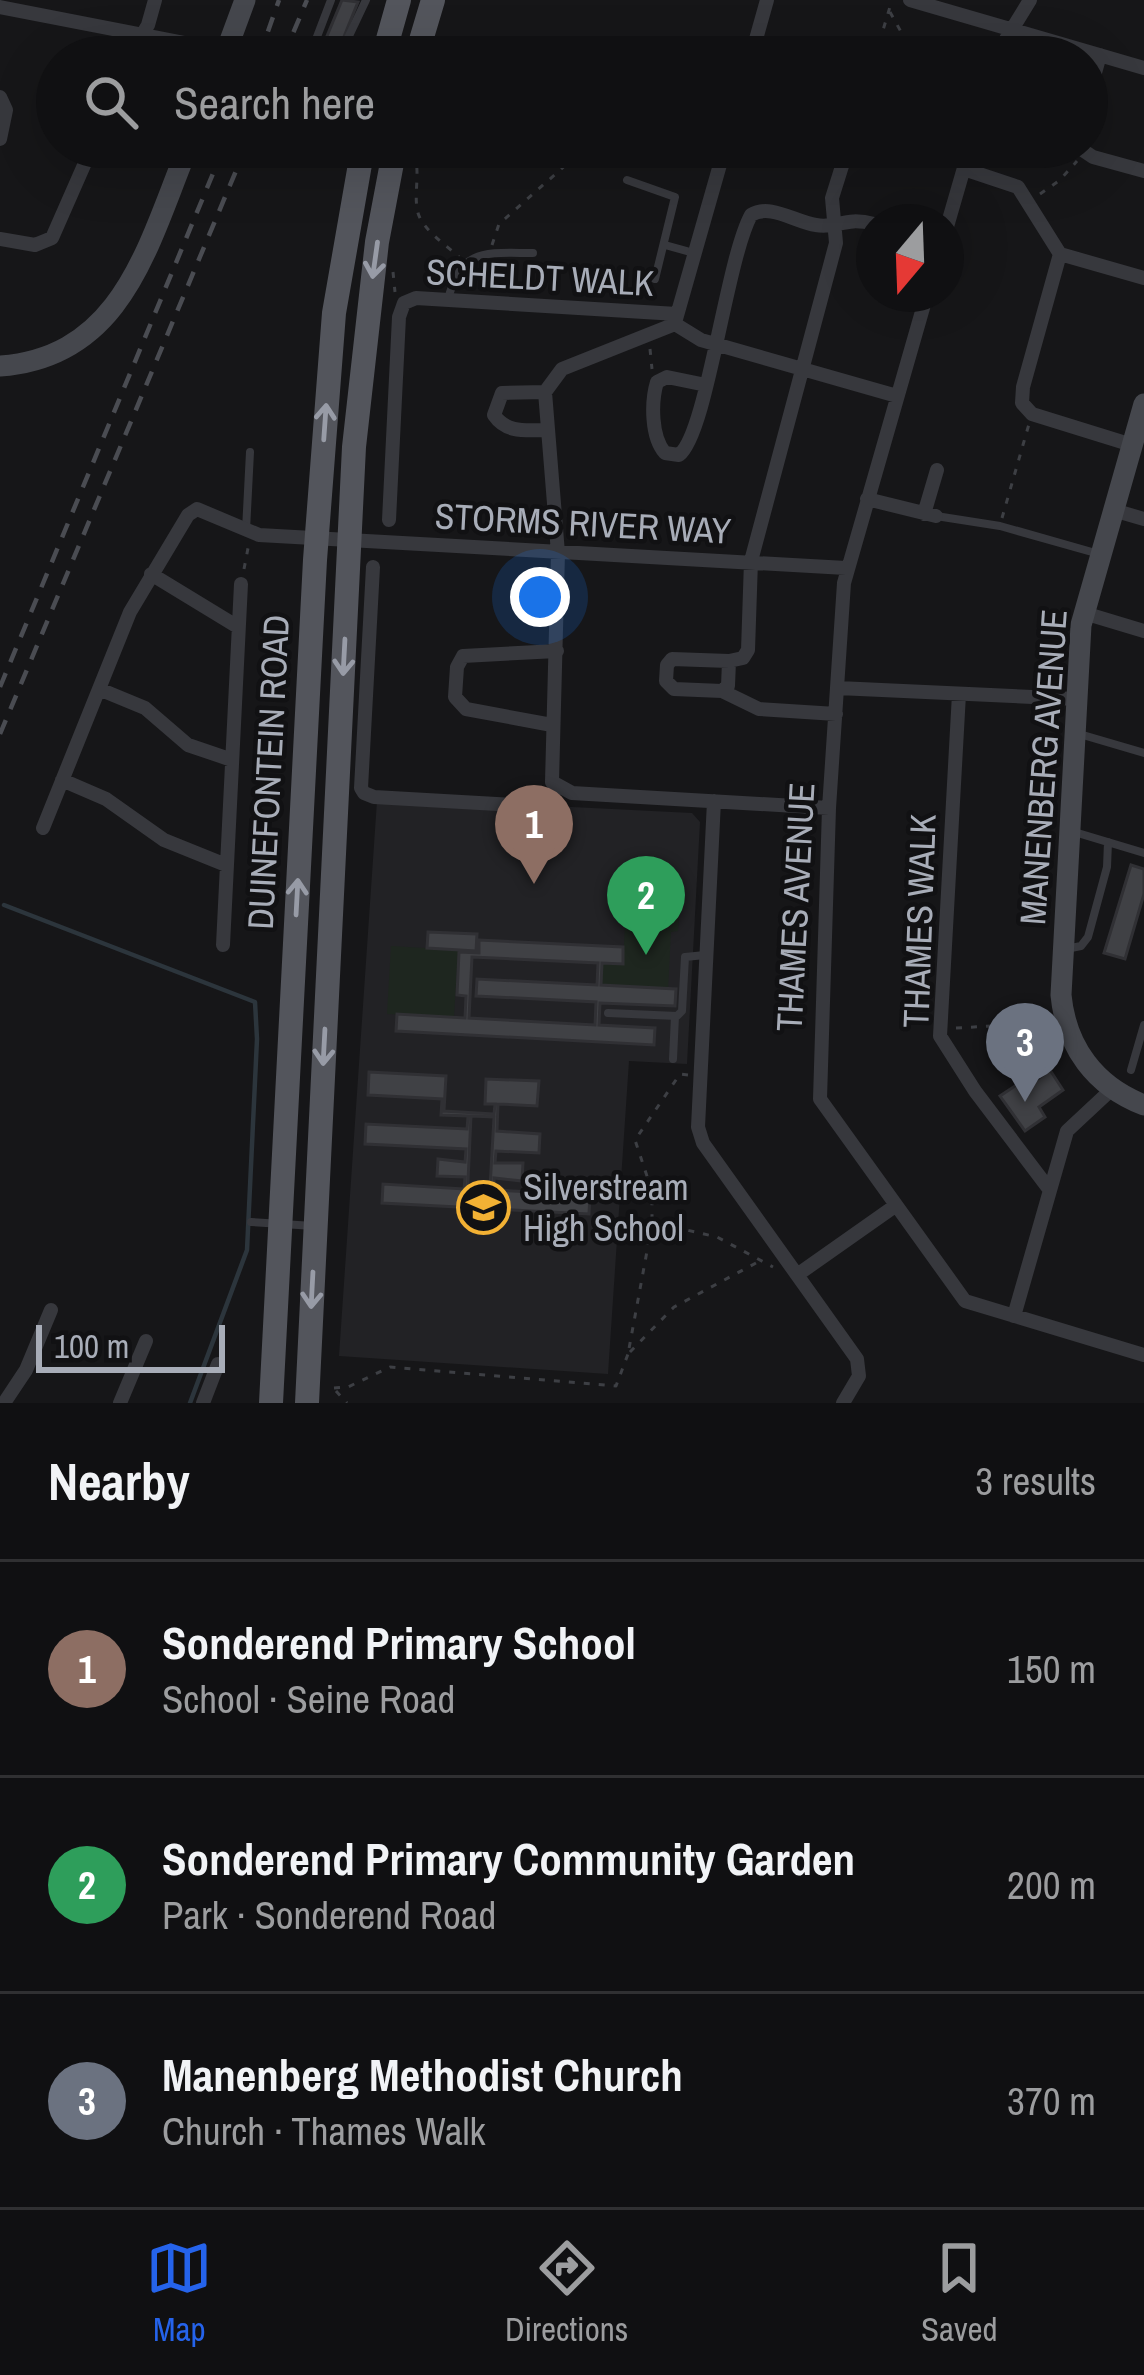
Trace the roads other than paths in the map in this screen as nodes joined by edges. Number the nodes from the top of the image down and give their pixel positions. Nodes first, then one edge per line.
1 (155, 0) edge
2 (245, 0) edge
3 (331, 0) edge
4 (366, 0) edge
5 (399, 0) edge
6 (767, 0) edge
7 (910, 0) edge
8 (1030, 0) edge
9 (428, 2) edge
10 (0, 7) edge
11 (1013, 29) junction
12 (142, 34) junction
13 (150, 36) edge
14 (232, 36) edge
15 (318, 36) edge
16 (349, 36) edge
17 (389, 36) edge
18 (421, 36) edge
19 (757, 36) edge
20 (1008, 36) edge
21 (1036, 36) edge
22 (1108, 57) edge
23 (1144, 68) edge
24 (0, 97) edge
25 (0, 139) edge
26 (1108, 159) edge
27 (83, 168) edge
28 (179, 168) edge
29 (359, 168) edge
30 (391, 168) edge
31 (718, 168) edge
32 (841, 168) edge
33 (964, 169) joint
34 (1144, 171) edge
35 (627, 180) dead end
36 (954, 204) edge
37 (856, 220) edge
38 (836, 223) junction
39 (0, 239) edge
40 (664, 245) junction
41 (533, 254) dead end
42 (694, 254) junction
43 (1060, 254) junction
44 (1144, 278) edge
45 (655, 279) dead end
46 (448, 300) junction
47 (922, 312) edge
48 (676, 319) junction
49 (714, 344) junction
50 (0, 366) edge
51 (801, 369) junction
52 (706, 385) junction
53 (545, 392) junction
54 (897, 396) junction
55 (1144, 404) edge
56 (548, 430) junction
57 (1132, 445) junction
58 (250, 452) dead end
59 (938, 470) dead end
60 (867, 499) junction
61 (1113, 510) junction
62 (930, 515) junction
63 (1144, 519) edge
64 (389, 520) dead end
65 (248, 537) junction
66 (316, 538) junction
67 (350, 541) junction
68 (558, 553) junction
69 (1101, 554) junction
70 (751, 561) junction
71 (374, 567) dead end
72 (846, 568) junction
73 (151, 574) junction
74 (242, 580) road end
75 (1084, 613) junction
76 (238, 627) junction
77 (1144, 632) edge
78 (557, 650) junction
79 (729, 661) junction
80 (838, 688) junction
81 (99, 689) junction
82 (722, 691) junction
83 (959, 694) junction
84 (1076, 699) junction
85 (836, 713) junction
86 (553, 725) junction
87 (1074, 732) junction
88 (1144, 753) edge
89 (232, 760) junction
90 (62, 781) junction
91 (557, 788) junction
92 (714, 801) junction
93 (829, 808) junction
94 (43, 828) dead end
95 (1069, 830) junction
96 (1108, 842) junction
97 (1144, 853) edge
98 (226, 865) junction
99 (223, 945) dead end
100 (1063, 949) junction
101 (706, 955) junction
102 (608, 1013) dead end
103 (675, 1016) junction
104 (1144, 1025) edge
105 (673, 1059) dead end
106 (1131, 1070) dead end
107 (1112, 1089) junction
108 (1144, 1106) edge
109 (1049, 1189) junction
110 (895, 1205) junction
111 (251, 1222) dead end
112 (280, 1224) junction
113 (315, 1226) junction
114 (797, 1275) junction
115 (51, 1310) dead end
116 (1014, 1316) junction
117 (146, 1342) dead end
118 (1144, 1355) edge
119 (218, 1364) dead end
120 (4, 1403) edge
121 (120, 1403) edge
122 (203, 1403) edge
123 (271, 1403) edge
124 (307, 1403) edge
125 (843, 1403) edge

1 - 12 street
2 - 14 street
3 - 15 lane
4 - 16 lane
5 - 17 main road
6 - 19 street
7 - 11 street
8 - 11 street
9 - 18 main road
10 - 12 street
11 - 20 street
11 - 21 street
12 - 13 street
22 - 23 street
24 - 25 street
26 - 34 street
27 - 39 street
28 - 50 street
66 -> 29 main road, DUINEFONTEIN ROAD
30 -> 67 main road, DUINEFONTEIN ROAD
31 - 42 street
32 - 38 street
33 - 36 street
33 - 43 street
35 - 40 lane
37 - 38 street
38 - 49 street
38 - 51 street
40 - 42 lane
40 - 45 lane
41 - 46 lane
42 - 48 street
43 - 44 street
43 - 57 street
46 - 48 street, SCHELDT WALK
46 - 64 street, SCHELDT WALK
47 - 54 street, THAMES AVENUE
48 - 49 street
48 - 53 street
49 - 51 street
49 - 52 street
51 - 54 street
51 - 70 street
52 - 52 street
53 - 56 street
53 - 56 street
54 - 60 street, THAMES AVENUE
55 - 57 street, MANENBERG AVENUE
56 - 68 street
57 - 61 street, MANENBERG AVENUE
58 - 65 lane
59 - 62 street
60 - 62 street
60 - 72 street, THAMES AVENUE
61 - 63 street
61 - 69 street, MANENBERG AVENUE
62 - 69 lane
65 - 66 street, STORMS RIVER WAY
65 - 73 street, STORMS RIVER WAY
66 - 67 street, STORMS RIVER WAY
112 -> 66 main road, DUINEFONTEIN ROAD
67 - 68 street, STORMS RIVER WAY
67 -> 113 main road, DUINEFONTEIN ROAD
68 - 70 street, STORMS RIVER WAY
68 - 78 street
69 - 75 street, MANENBERG AVENUE
70 - 72 street, STORMS RIVER WAY
70 - 79 street
71 - 91 street
72 - 80 street, THAMES AVENUE
73 - 76 street
73 - 81 street
74 - 76 street
75 - 77 street
75 - 84 street, MANENBERG AVENUE
76 - 89 street
78 - 86 street
78 - 86 street
79 - 82 street
79 - 82 street
80 - 83 street
80 - 85 street, THAMES AVENUE
81 - 89 street
81 - 90 street
82 - 85 street
83 - 84 street
83 - 109 street, THAMES WALK
84 - 87 street, MANENBERG AVENUE
85 - 93 street, THAMES AVENUE
86 - 91 street
87 - 88 lane
87 - 95 street, MANENBERG AVENUE
89 - 98 street
90 - 94 street
90 - 98 street
91 - 92 street
92 - 93 street
92 - 101 street
93 - 110 street, THAMES AVENUE
95 - 96 lane
95 - 100 street, MANENBERG AVENUE
96 - 97 lane
96 - 100 lane
98 - 99 street
100 - 107 street, MANENBERG AVENUE
101 - 103 lane
101 - 114 street
102 - 103 lane
103 - 105 lane
104 - 106 lane
107 - 108 street, MANENBERG AVENUE
107 - 109 street
109 - 116 street
110 - 114 street
110 - 116 street, THAMES AVENUE
111 - 112 lane
112 - 113 lane
112 - 123 main road, DUINEFONTEIN ROAD
113 -> 124 main road, DUINEFONTEIN ROAD
114 - 125 street
115 - 120 street
116 - 118 street, THAMES AVENUE
117 - 121 street
119 - 122 street

